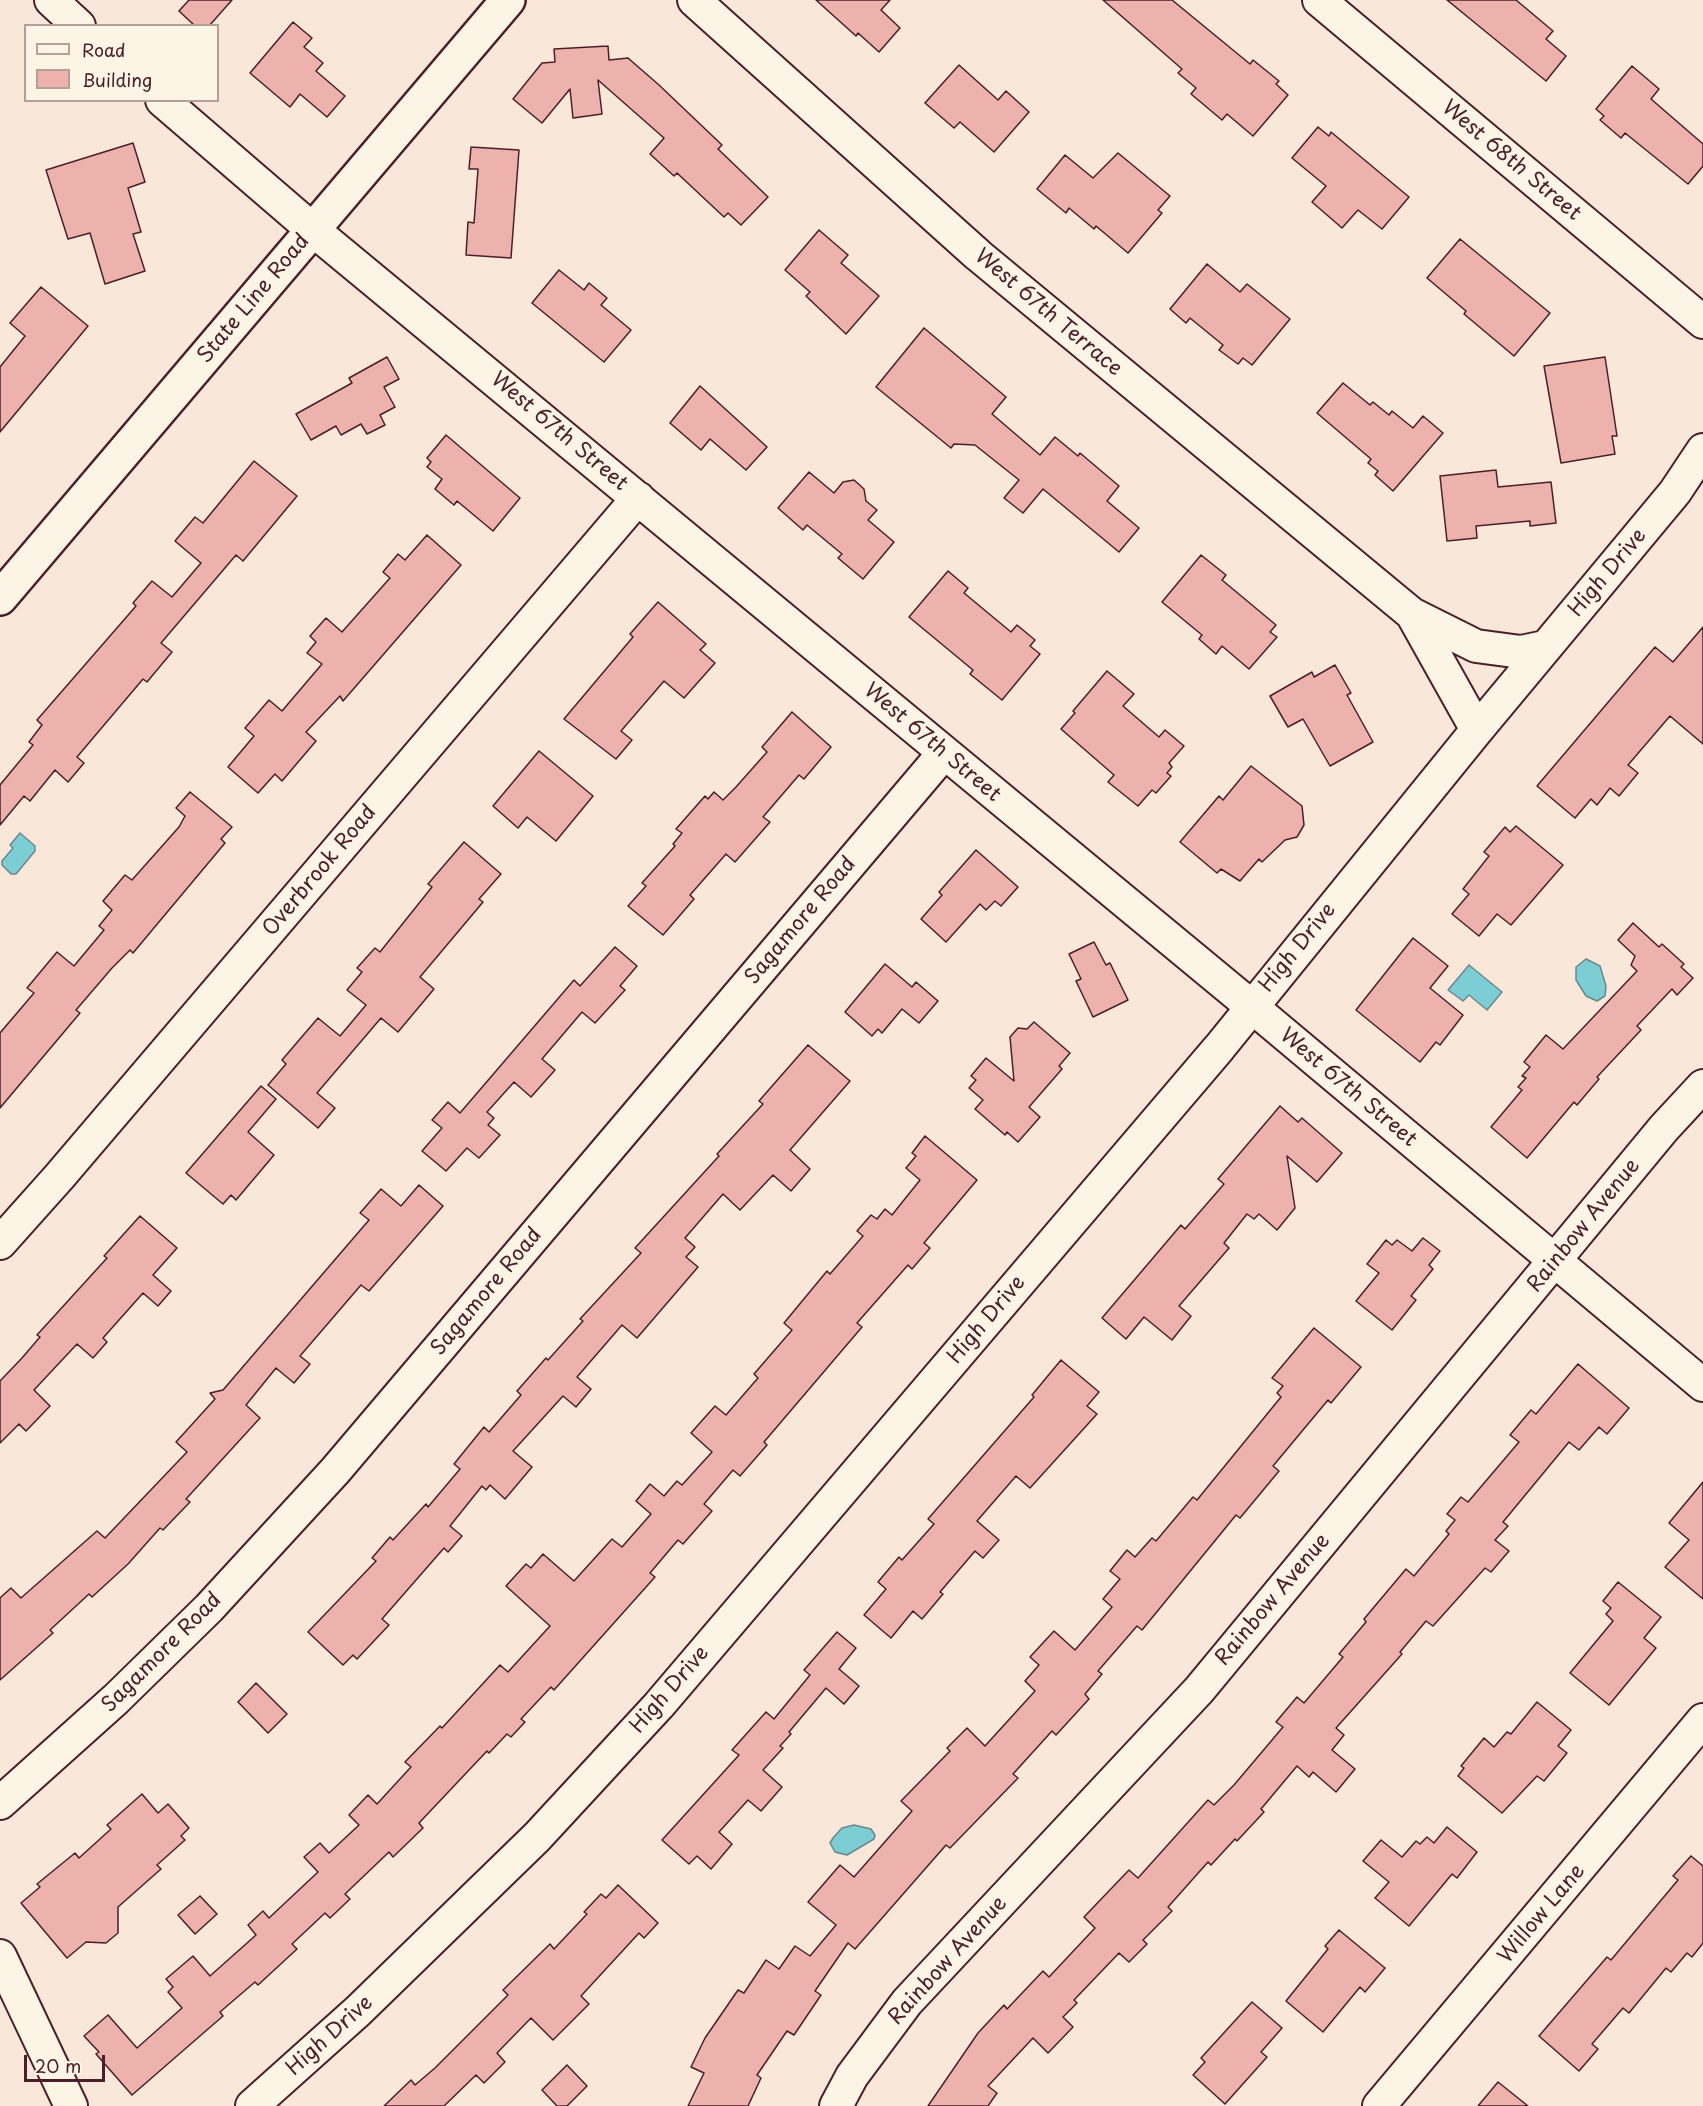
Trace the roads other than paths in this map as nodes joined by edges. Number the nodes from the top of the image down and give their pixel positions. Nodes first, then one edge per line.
1 (51, 0) edge
2 (508, 0) edge
3 (694, 0) edge
4 (1319, 0) edge
5 (77, 24) edge
6 (164, 102) edge
7 (313, 230) junction
8 (1703, 322) edge
9 (1703, 450) edge
10 (1703, 475) edge
11 (1675, 492) junction
12 (638, 498) junction
13 (0, 598) edge
14 (1412, 614) junction
15 (1545, 648) junction
16 (1477, 730) junction
17 (944, 753) junction
18 (1251, 1006) junction
19 (1703, 1086) edge
20 (0, 1243) edge
21 (1555, 1262) junction
22 (1703, 1385) edge
23 (1703, 1720) edge
24 (0, 1803) edge
25 (0, 1956) edge
26 (70, 2106) edge
27 (252, 2106) edge
28 (836, 2106) edge
29 (1378, 2106) edge

1 - 5 street
2 - 7 main road, State Line Road
3 - 14 street, West 67th Terrace
4 - 8 street, West 68th Street
6 - 7 street, West 67th Street
7 - 12 street, West 67th Street
7 - 13 main road, State Line Road
9 - 11 street, High Drive
10 - 11 street, High Drive
11 - 15 street, High Drive
12 - 17 street, West 67th Street
12 - 20 street, Overbrook Road
14 - 15 street, West 67th Terrace
14 - 16 street, West 67th Terrace
15 - 16 street, High Drive
16 - 18 street, High Drive
17 - 18 street, West 67th Street
17 - 24 street, Sagamore Road
18 - 21 street, West 67th Street
18 - 27 street, High Drive
19 - 21 street, Rainbow Avenue
21 - 22 street, West 67th Street
21 - 28 street, Rainbow Avenue
23 - 29 street, Willow Lane
25 - 26 street

